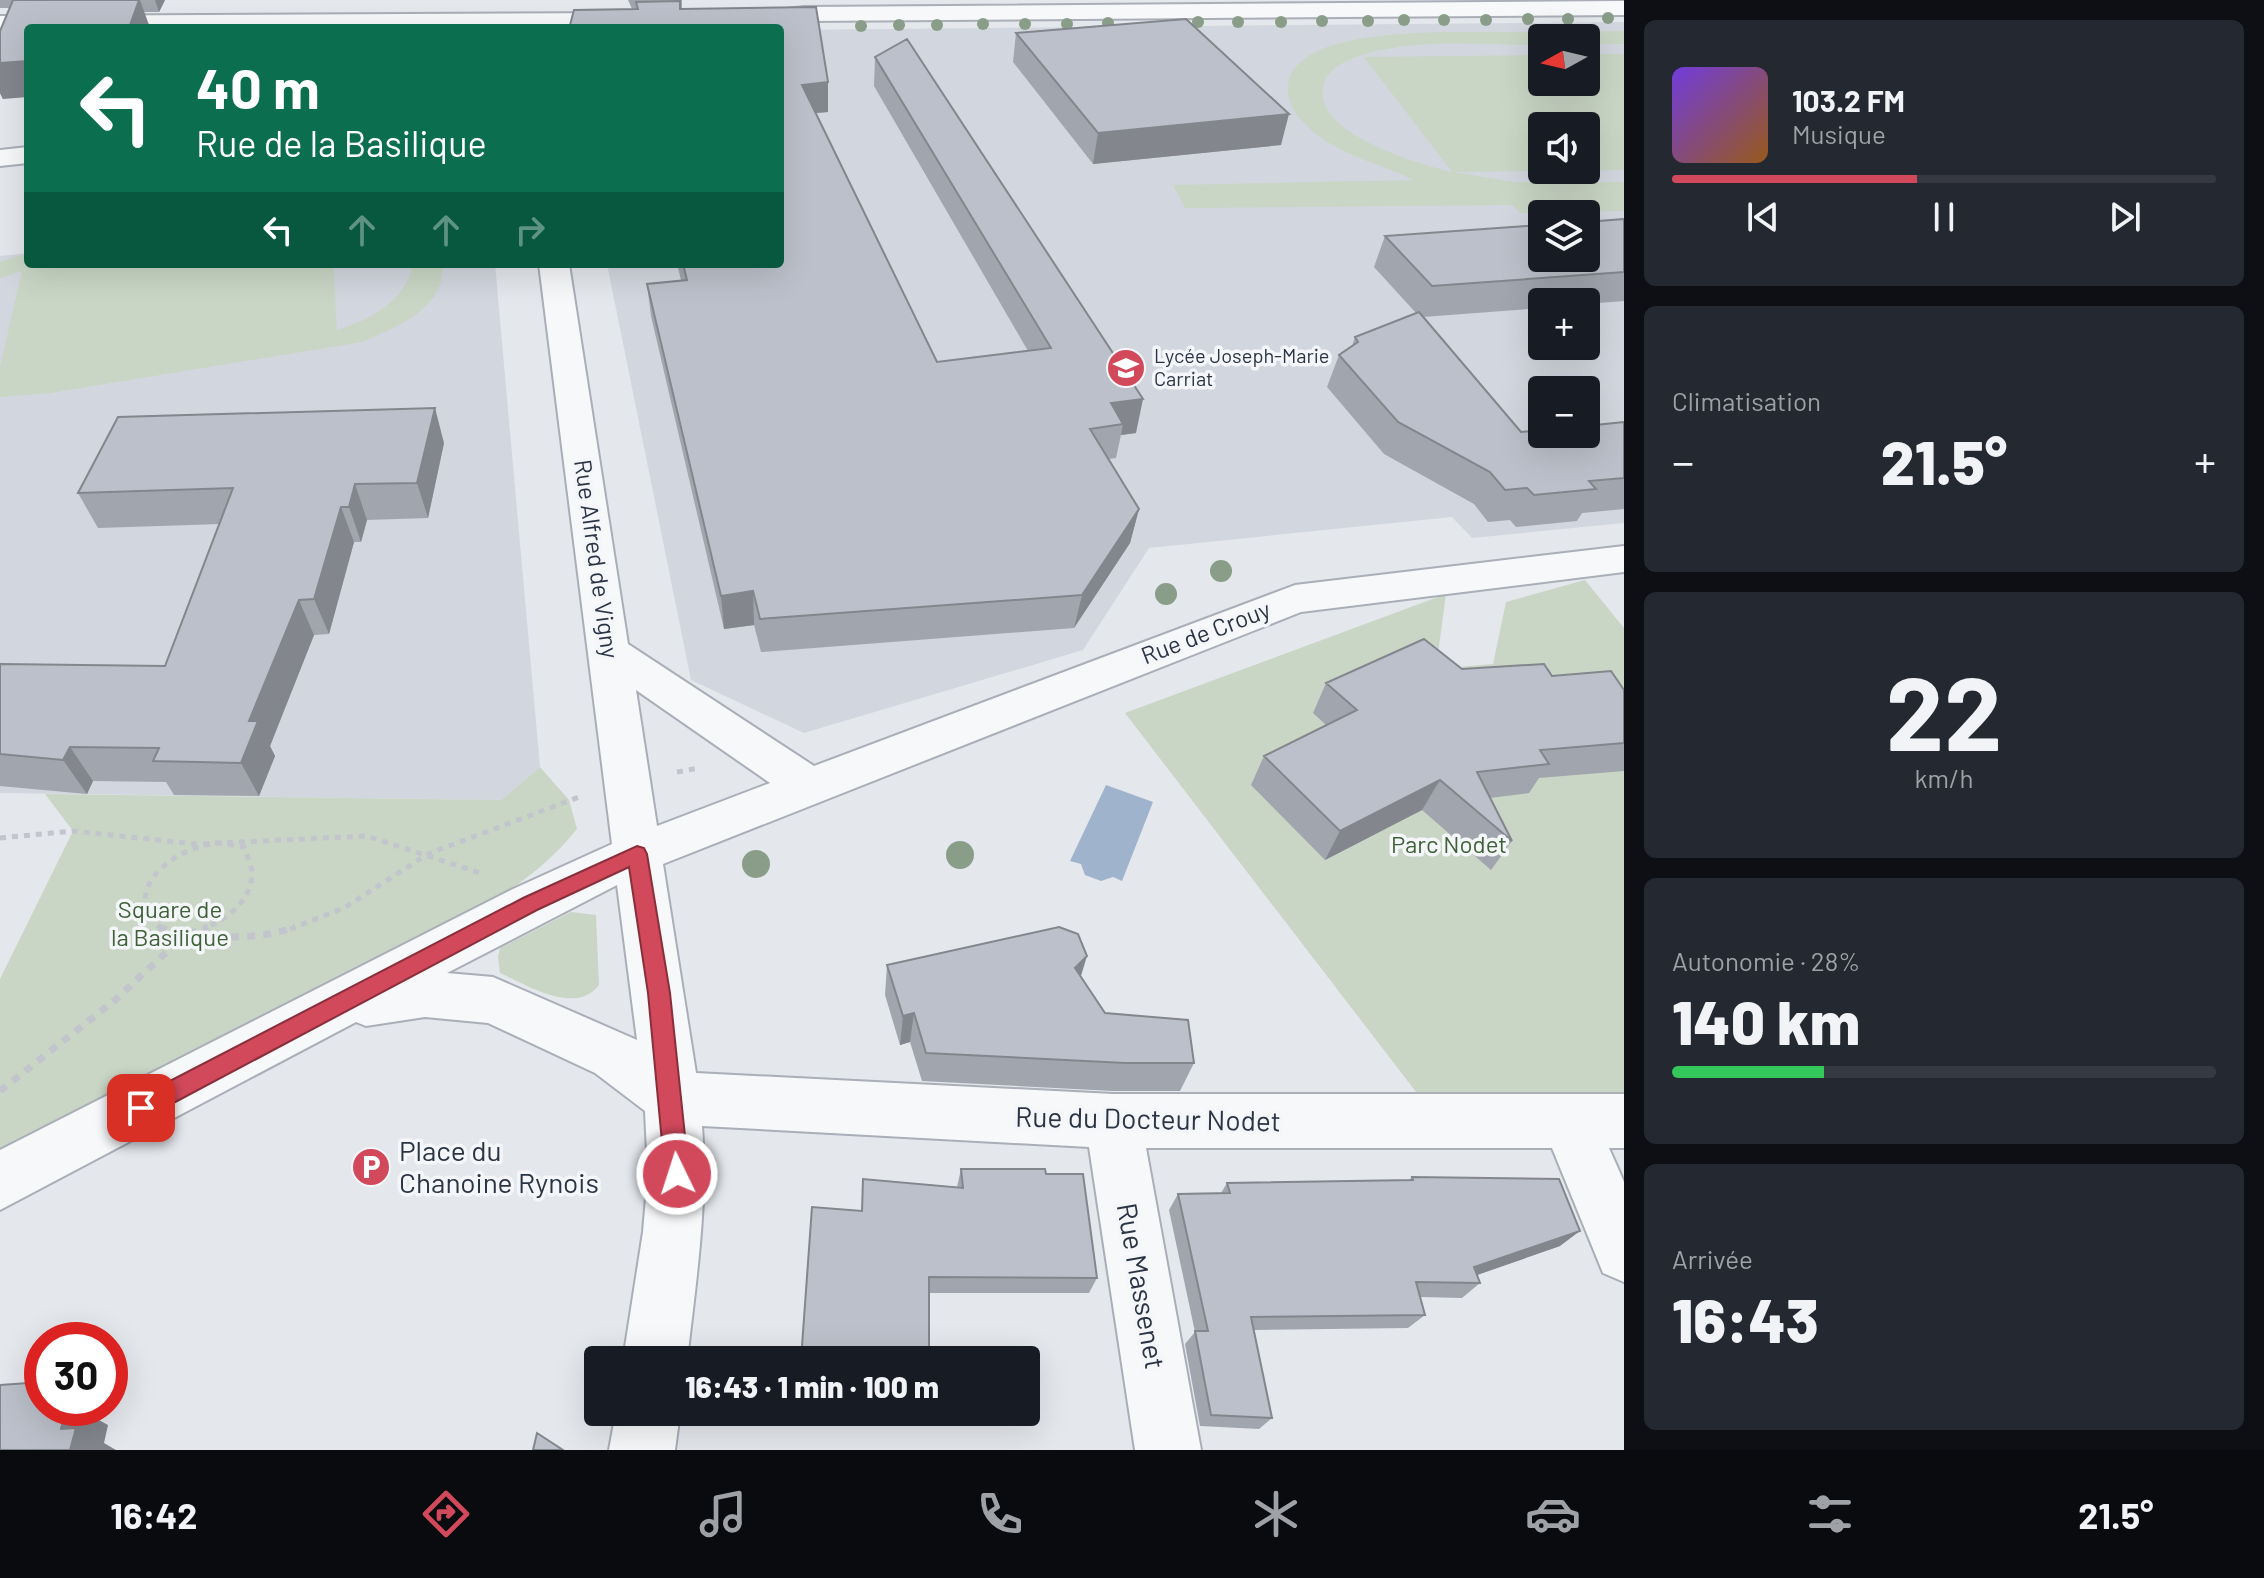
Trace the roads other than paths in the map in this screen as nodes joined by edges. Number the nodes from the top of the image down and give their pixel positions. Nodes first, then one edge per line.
1 (54, 0) edge
2 (1624, 8) edge
3 (525, 16) edge
4 (735, 19) edge
5 (657, 20) edge
6 (12, 23) edge
7 (24, 155) edge
8 (0, 158) edge
9 (555, 268) edge
10 (1624, 559) edge
11 (609, 651) junction
12 (808, 786) junction
13 (637, 854) junction
14 (338, 1006) junction
15 (672, 1098) junction
16 (1113, 1121) junction
17 (1597, 1122) edge
18 (0, 1181) edge
19 (1624, 1252) edge
20 (657, 1346) edge
21 (646, 1426) edge
22 (642, 1450) edge
23 (1168, 1450) edge

1 - 6 street
2 - 4 street
3 - 5 street
3 - 6 street
7 - 8 street
9 - 11 street, Rue Alfred de Vigny
10 - 12 street, Rue de Crouy
11 - 12 street
11 - 13 street, Rue Alfred de Vigny
12 - 13 street, Rue de Crouy
13 - 14 street, Rue de Crouy
13 - 15 street, Rue Alfred de Vigny
14 - 15 street
14 - 18 street, Rue de Crouy
15 - 16 street, Rue du Docteur Nodet
15 - 20 street, Rue Alfred de Vigny
16 - 17 street, Rue du Docteur Nodet
16 - 23 street, Rue Massenet
17 - 19 street
21 - 22 street

